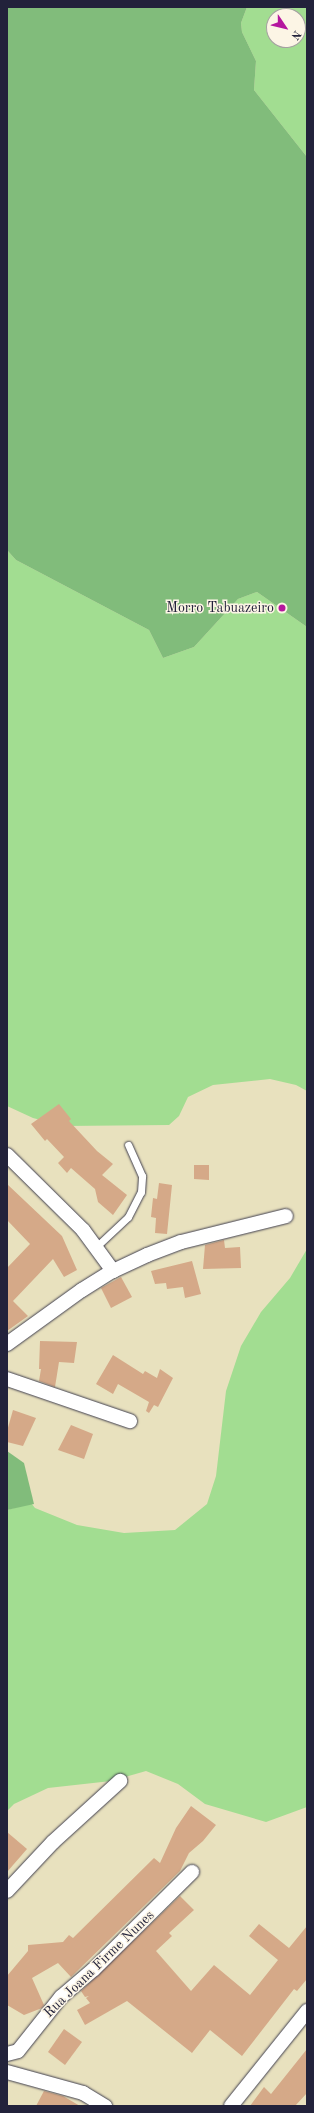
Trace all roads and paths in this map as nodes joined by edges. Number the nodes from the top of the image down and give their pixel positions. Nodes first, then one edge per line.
1 (128, 1145) dead end
2 (7, 1155) edge
3 (286, 1216) dead end
4 (97, 1246) junction
5 (113, 1271) junction
6 (7, 1344) edge
7 (7, 1379) edge
8 (130, 1421) dead end
9 (120, 1781) dead end
10 (192, 1872) dead end
11 (7, 1890) edge
12 (307, 2011) edge
13 (7, 2054) edge
14 (7, 2072) edge
15 (105, 2106) edge
16 (231, 2106) edge

1 - 4 lane
2 - 4 street
3 - 5 street
4 - 5 street
5 - 6 street
7 - 8 street
9 - 11 street
10 - 13 street, Rua Joana Firme Nunes
12 - 16 street
14 - 15 street

